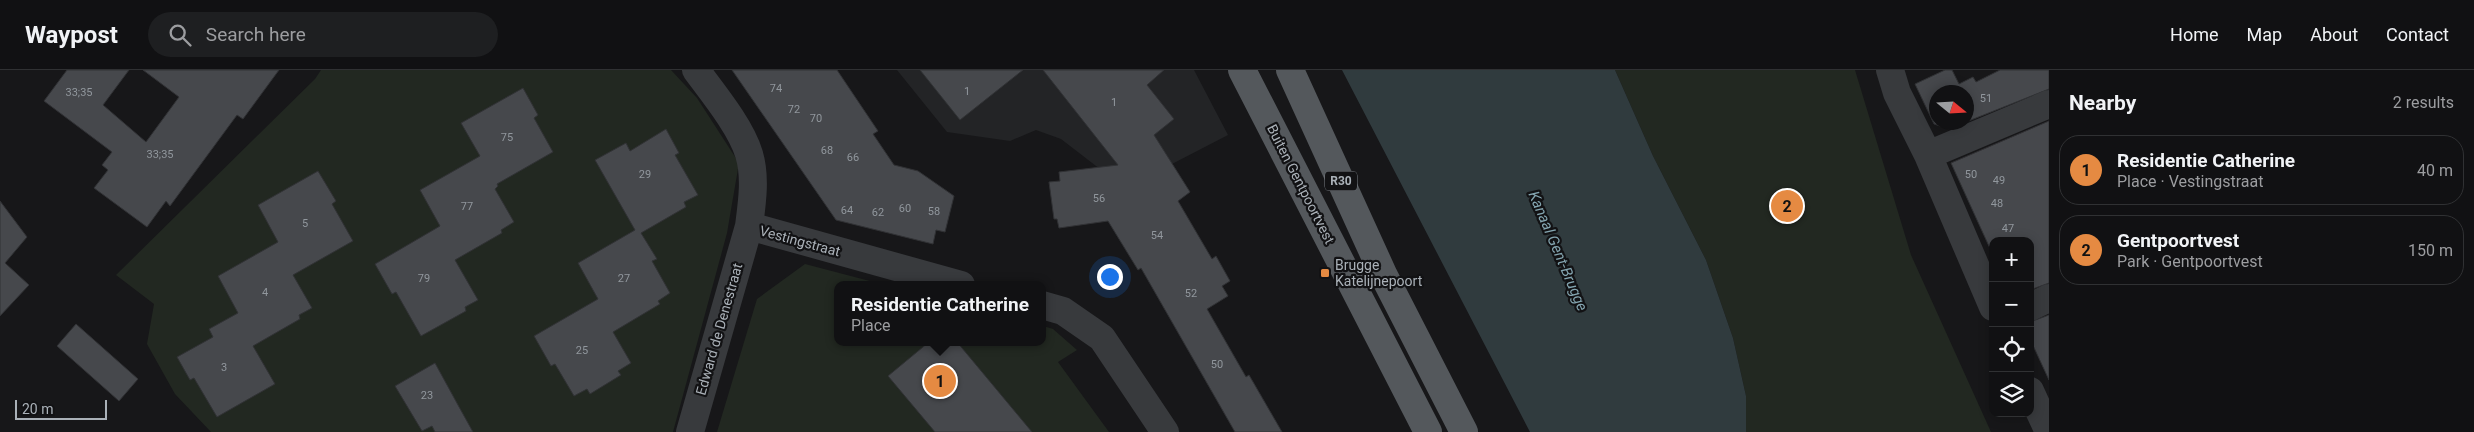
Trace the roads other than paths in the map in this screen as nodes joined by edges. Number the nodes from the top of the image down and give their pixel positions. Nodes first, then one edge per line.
1 (696, 70) edge
2 (1242, 70) edge
3 (1290, 70) edge
4 (1890, 70) edge
5 (2049, 104) edge
6 (1928, 155) junction
7 (748, 226) junction
8 (947, 281) edge
9 (1989, 298) edge
10 (2049, 298) edge
11 (2034, 305) edge
12 (1046, 306) edge
13 (2034, 400) edge
14 (690, 432) edge
15 (1164, 432) edge
16 (1428, 432) edge
17 (1464, 432) edge
18 (2049, 432) edge

1 - 7 street, Vestingstraat
2 - 16 main road, Buiten Gentpoortvest / R30
3 - 17 main road, R30
4 - 6 street
5 - 6 street
6 - 9 street
7 - 8 street, Vestingstraat
7 - 14 street, Edward de Denestraat
10 - 11 street
12 - 15 street
13 - 18 street

